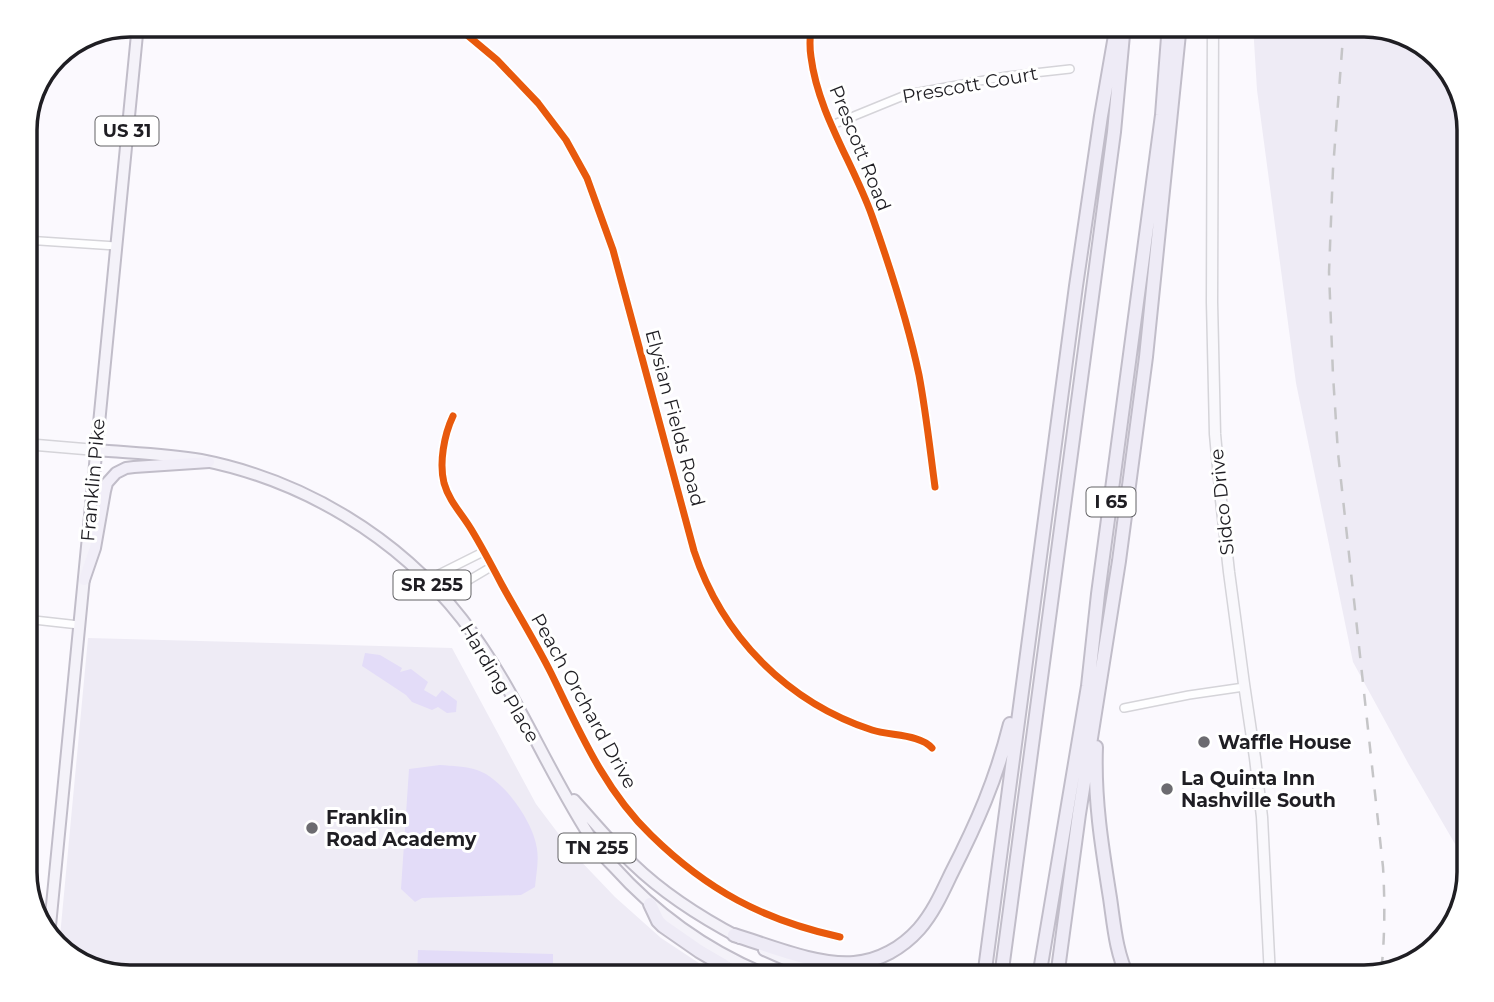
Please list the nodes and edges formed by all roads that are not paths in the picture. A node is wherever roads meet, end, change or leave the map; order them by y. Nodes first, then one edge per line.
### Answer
1 (137, 37) edge
2 (470, 37) edge
3 (810, 37) edge
4 (1114, 37) edge
5 (1123, 37) edge
6 (1168, 37) edge
7 (1179, 37) edge
8 (1213, 37) edge
9 (1070, 69) dead end
10 (832, 125) junction
11 (37, 241) edge
12 (116, 246) junction
13 (453, 416) dead end
14 (37, 445) edge
15 (96, 450) junction
16 (209, 462) junction
17 (935, 487) dead end
18 (483, 552) junction
19 (491, 567) junction
20 (84, 580) junction
21 (426, 580) junction
22 (442, 596) junction
23 (37, 620) edge
24 (79, 625) junction
25 (1026, 667) junction
26 (1244, 687) junction
27 (1098, 691) junction
28 (1125, 708) dead end
29 (933, 748) dead end
30 (558, 782) junction
31 (650, 904) junction
32 (50, 921) edge
33 (734, 935) junction
34 (840, 937) dead end
35 (722, 965) edge
36 (743, 965) edge
37 (800, 965) edge
38 (986, 965) edge
39 (1003, 965) edge
40 (1041, 965) edge
41 (1059, 965) edge
42 (1122, 965) edge
43 (1269, 965) edge

1 - 12 main road, Franklin Pike / US 31
2 - 29 street, Elysian Fields Road
3 - 10 street, Prescott Road
4 - 25 highway
5 - 39 highway, I 65
6 - 40 highway, I 65
7 - 27 highway
8 - 26 main road, Sidco Drive
9 - 10 street, Prescott Court
10 - 17 street, Prescott Road
11 - 12 street
12 - 15 main road, Franklin Pike / US 31
13 - 18 street, Peach Orchard Drive
14 - 15 main road
15 - 16 main road, Harding Place / SR 255
15 - 20 main road, Franklin Pike / US 31
16 - 20 highway
16 - 21 main road, Harding Place / SR 255
18 - 19 street, Peach Orchard Drive
18 - 21 street
19 - 22 street
19 - 34 street, Peach Orchard Drive
20 - 24 main road, Franklin Pike / US 31
21 - 22 main road, Harding Place / SR 255
22 - 30 main road, Harding Place / SR 255
23 - 24 street
24 - 32 main road, Franklin Pike / US 31
25 - 33 highway
25 - 38 highway
26 - 28 street
26 - 43 main road, Sidco Drive
27 - 41 highway
27 - 42 highway
30 - 31 main road, Harding Place / TN 255
30 - 33 main road, Harding Place / TN 255
31 - 35 highway
31 - 36 main road, Harding Place / TN 255
33 - 37 main road, Harding Place / TN 255

